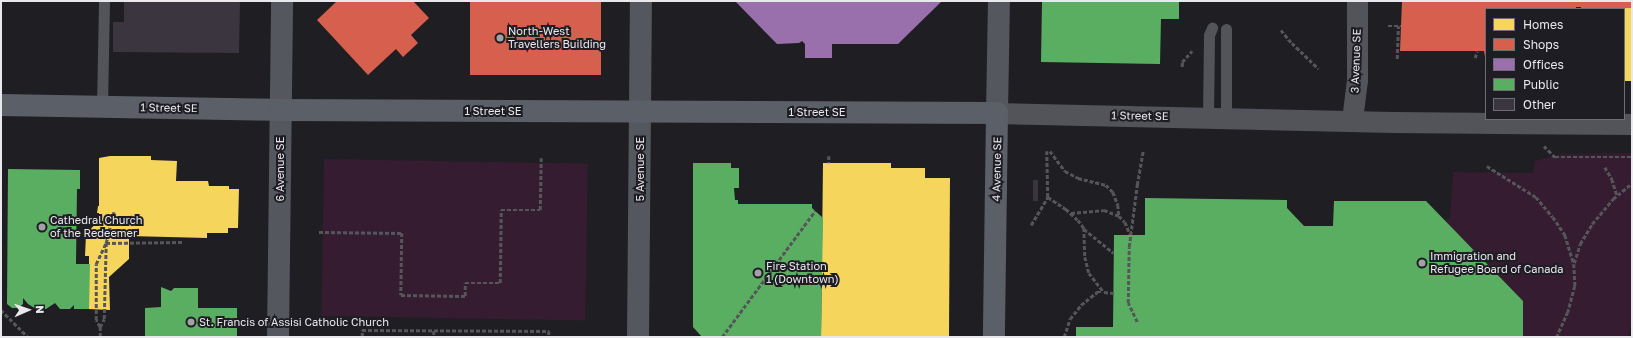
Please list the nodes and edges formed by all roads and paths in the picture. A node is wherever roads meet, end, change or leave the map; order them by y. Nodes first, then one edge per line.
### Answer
1 (104, 1) edge
2 (282, 1) edge
3 (641, 1) edge
4 (999, 1) edge
5 (1357, 1) edge
6 (1388, 26) dead end
7 (1212, 28) dead end
8 (1226, 29) dead end
9 (1281, 30) dead end
10 (1477, 51) dead end
11 (1476, 58) dead end
12 (1398, 59) dead end
13 (1319, 69) dead end
14 (1, 105) edge
15 (102, 107) junction
16 (280, 110) junction
17 (640, 112) junction
18 (997, 113) junction
19 (1217, 118) junction
20 (1352, 120) junction
21 (1602, 122) edge
22 (1527, 123) junction
23 (1632, 124) edge
24 (1144, 151) dead end
25 (829, 156) dead end
26 (541, 158) dead end
27 (1632, 158) edge
28 (829, 163) dead end
29 (1487, 166) dead end
30 (1605, 167) dead end
31 (1632, 183) edge
32 (1617, 196) junction
33 (1048, 197) junction
34 (815, 211) dead end
35 (114, 212) dead end
36 (1071, 213) junction
37 (1119, 216) junction
38 (1031, 225) dead end
39 (1084, 228) junction
40 (319, 232) dead end
41 (1130, 235) junction
42 (183, 242) dead end
43 (106, 243) junction
44 (1114, 253) dead end
45 (1574, 264) junction
46 (1104, 292) junction
47 (1114, 293) dead end
48 (1, 310) edge
49 (1137, 322) dead end
50 (100, 327) junction
51 (434, 331) junction
52 (28, 337) edge
53 (100, 337) edge
54 (278, 337) edge
55 (362, 337) edge
56 (434, 337) edge
57 (549, 337) edge
58 (638, 337) edge
59 (722, 337) edge
60 (994, 337) edge
61 (1064, 337) edge
62 (1556, 337) edge

1 - 15 lane
2 - 16 main road, 6 Avenue SE
3 - 17 main road, 5 Avenue SE
4 - 18 main road, 4 Avenue SE
5 - 20 street, 3 Avenue SE
6 - 12 path
7 - 19 lane
8 - 19 lane
9 - 13 path
10 - 11 path
14 - 15 main road, 1 Street SE
15 - 16 main road, 1 Street SE
16 - 17 main road, 1 Street SE
16 - 54 main road, 6 Avenue SE
17 - 18 main road, 1 Street SE
17 - 58 main road, 5 Avenue SE
18 - 19 street, 1 Street SE
18 - 60 main road, 4 Avenue SE
19 - 20 street, 1 Street SE
20 - 22 street, 1 Street SE
21 - 22 street, 1 Street SE
21 - 23 street, 1 Street SE
22 - 27 path
24 - 41 path
25 - 28 path
26 - 40 path
29 - 45 path
30 - 32 path
31 - 32 path
32 - 45 path
33 - 36 path
33 - 37 path
33 - 38 path
34 - 59 path
35 - 43 path
36 - 37 path
36 - 39 path
37 - 41 path
39 - 44 path
39 - 46 path
41 - 49 path
42 - 43 path
43 - 50 path
43 - 50 path
45 - 62 path
46 - 47 path
46 - 61 path
48 - 52 path
50 - 53 path
51 - 55 path
51 - 56 path
51 - 57 path

